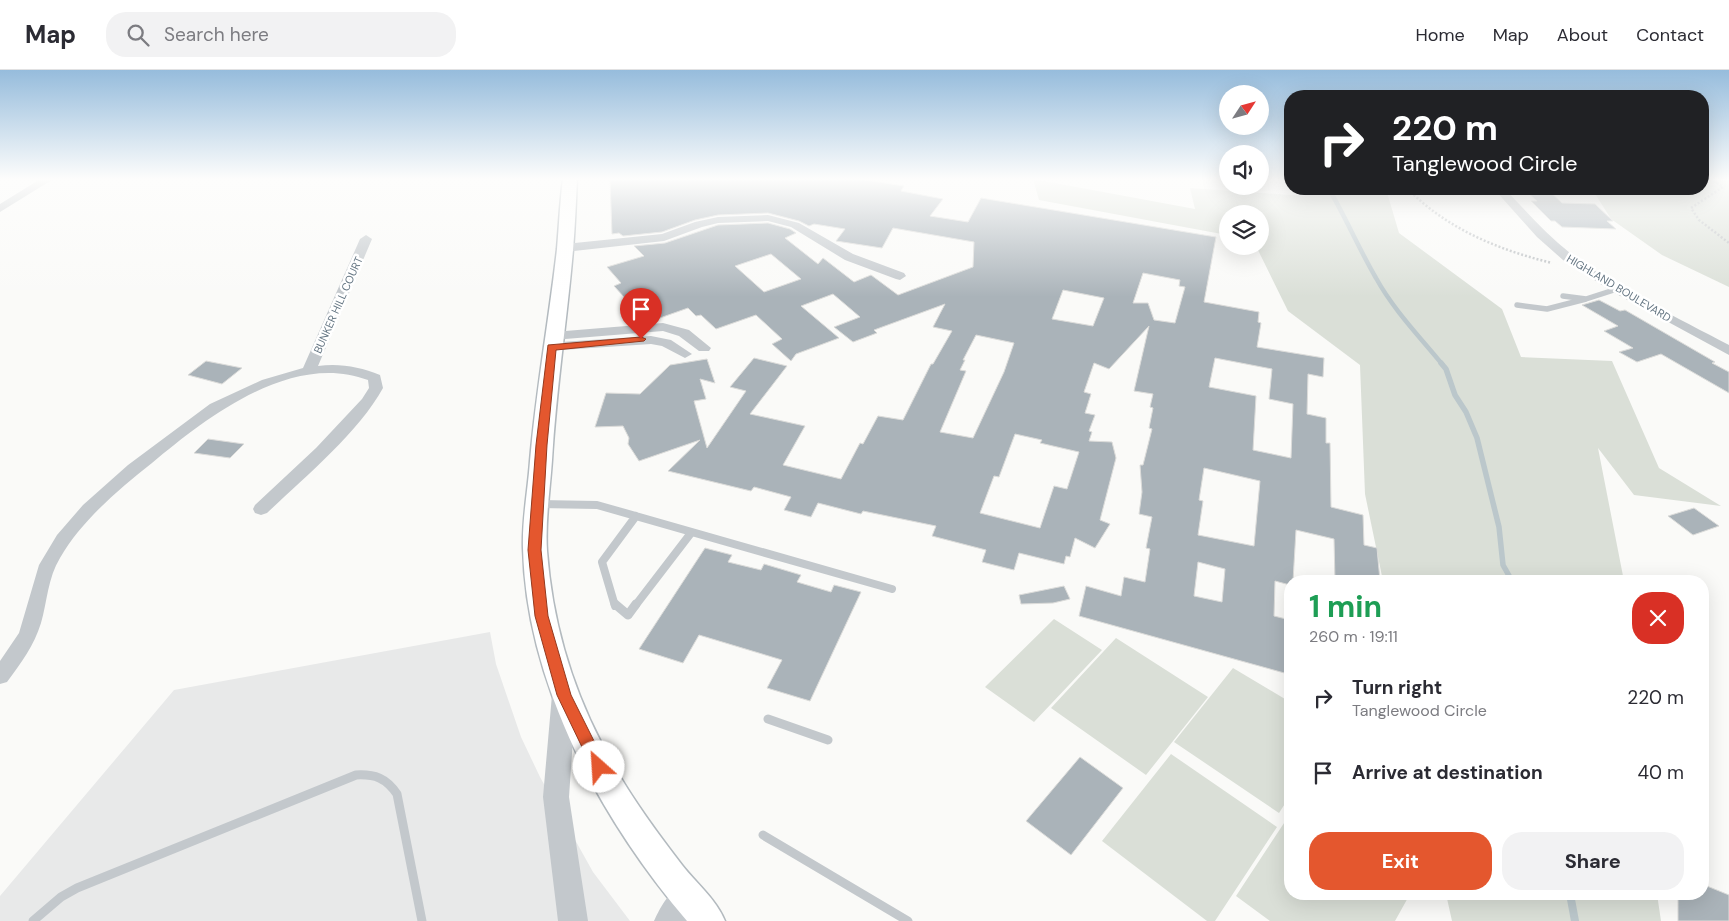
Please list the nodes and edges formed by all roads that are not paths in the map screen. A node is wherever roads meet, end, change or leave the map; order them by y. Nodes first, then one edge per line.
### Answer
1 (567, 218) edge
2 (1525, 218) edge
3 (366, 239) dead end
4 (565, 248) junction
5 (900, 276) dead end
6 (1617, 289) junction
7 (1563, 296) dead end
8 (1586, 299) junction
9 (1516, 305) dead end
10 (552, 342) junction
11 (704, 348) dead end
12 (1729, 351) edge
13 (685, 354) dead end
14 (309, 370) junction
15 (538, 504) junction
16 (261, 509) dead end
17 (636, 516) junction
18 (691, 533) junction
19 (892, 589) dead end
20 (0, 676) edge
21 (564, 695) junction
22 (768, 719) dead end
23 (828, 740) dead end
24 (763, 835) dead end
25 (678, 909) edge
26 (33, 921) edge
27 (422, 921) edge
28 (573, 921) edge
29 (709, 921) edge
30 (908, 921) edge

1 - 4 main road
2 - 6 street, HIGHLAND BOULEVARD
3 - 14 street, BUNKER HILL COURT
4 - 5 street
4 - 10 main road
6 - 8 lane
6 - 12 street, HIGHLAND BOULEVARD
7 - 8 lane
8 - 9 lane
10 - 11 street
10 - 13 street
10 - 15 main road
14 - 16 street
14 - 20 street
15 - 17 lane
15 - 21 main road
17 - 18 lane
17 - 18 lane
18 - 19 lane
21 - 25 main road
21 - 28 street
22 - 23 lane
24 - 30 lane
25 - 29 main road
26 - 27 lane

